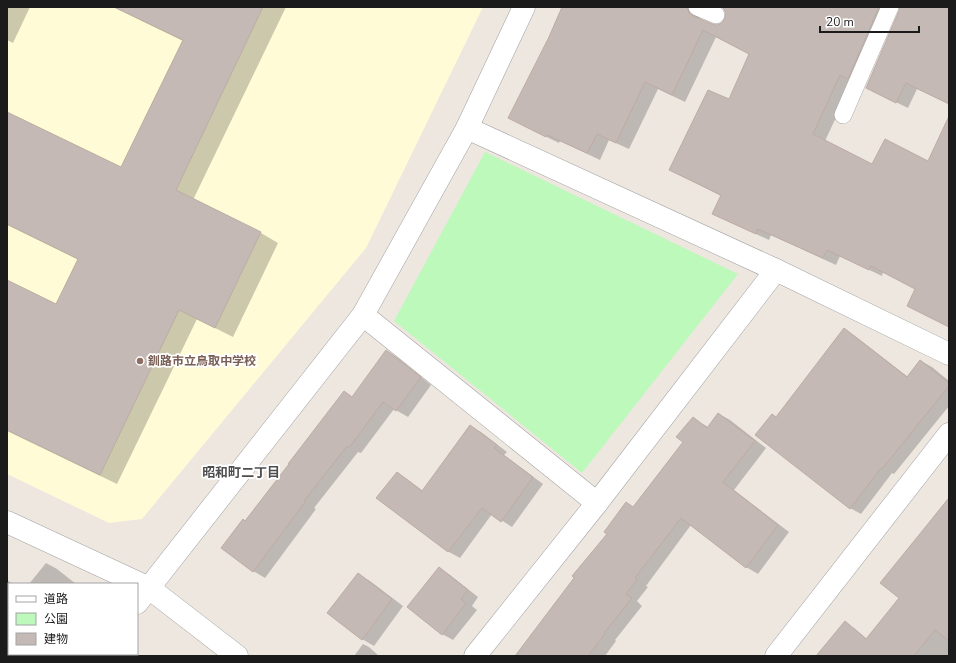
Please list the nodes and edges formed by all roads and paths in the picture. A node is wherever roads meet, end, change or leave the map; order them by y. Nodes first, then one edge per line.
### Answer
1 (524, 7) edge
2 (697, 7) edge
3 (890, 7) edge
4 (716, 16) dead end
5 (843, 115) dead end
6 (467, 128) junction
7 (776, 270) junction
8 (363, 315) junction
9 (949, 354) edge
10 (949, 434) edge
11 (597, 503) junction
12 (7, 522) edge
13 (119, 583) edge
14 (143, 596) edge
15 (237, 656) edge
16 (475, 656) edge
17 (776, 656) edge

1 - 6 street
2 - 4 lane
3 - 5 lane
6 - 7 street
6 - 8 street
7 - 9 street
7 - 11 street
8 - 11 street
8 - 14 street
10 - 17 street
11 - 16 street
12 - 13 street
14 - 15 street

